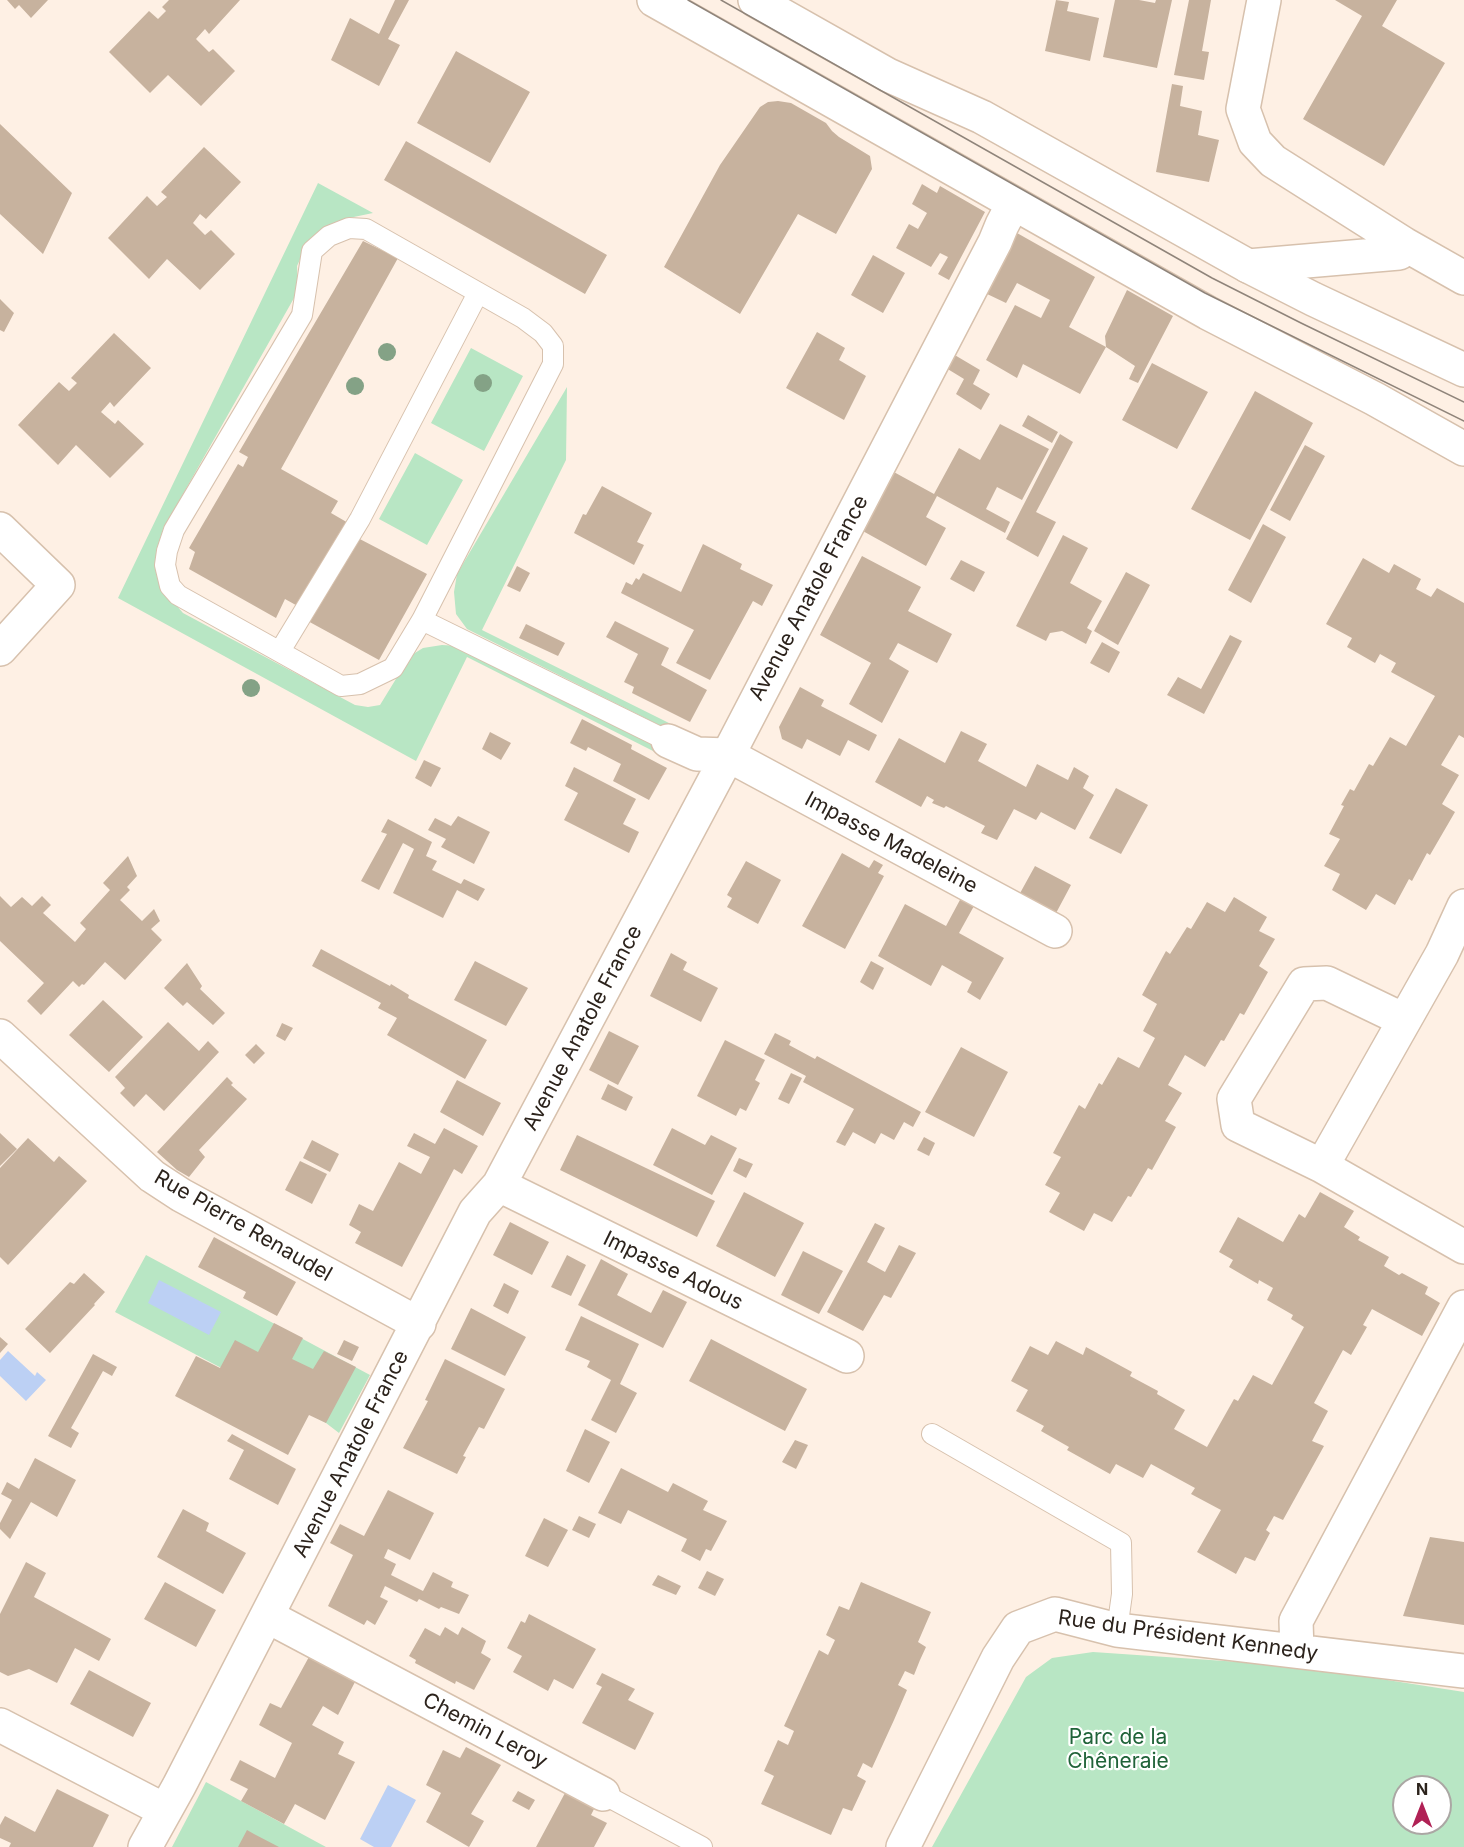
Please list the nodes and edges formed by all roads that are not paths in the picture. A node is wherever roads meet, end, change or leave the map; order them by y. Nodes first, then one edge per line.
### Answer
1 (654, 0) edge
2 (755, 0) edge
3 (1264, 0) edge
4 (1012, 204) junction
5 (1404, 243) junction
6 (1248, 266) junction
7 (1464, 278) edge
8 (477, 293) junction
9 (1464, 370) edge
10 (1464, 449) edge
11 (0, 529) edge
12 (422, 620) junction
13 (0, 649) edge
14 (280, 651) junction
15 (668, 741) joint
16 (728, 755) junction
17 (1464, 906) edge
18 (1055, 931) dead end
19 (1404, 1020) junction
20 (0, 1035) edge
21 (1322, 1166) junction
22 (499, 1185) junction
23 (1464, 1247) edge
24 (1464, 1307) edge
25 (419, 1324) junction
26 (847, 1356) dead end
27 (932, 1434) dead end
28 (267, 1616) junction
29 (1117, 1630) junction
30 (1297, 1651) junction
31 (1464, 1671) edge
32 (0, 1725) edge
33 (603, 1794) joint
34 (164, 1810) junction
35 (145, 1847) edge
36 (702, 1847) edge
37 (903, 1847) edge

1 - 4 street
2 - 6 street
3 - 5 street
4 - 10 street
4 - 16 street, Avenue Anatole France
5 - 6 street
5 - 7 street
6 - 9 street
8 - 12 lane
8 - 14 lane
8 - 14 lane
11 - 13 street
12 - 14 lane
12 - 15 lane
15 - 16 street
16 - 18 street, Impasse Madeleine
16 - 22 street, Avenue Anatole France
17 - 19 street
19 - 21 street
19 - 21 street
20 - 25 street, Rue Pierre Renaudel
21 - 23 street
22 - 25 street, Avenue Anatole France
22 - 26 street, Impasse Adous
24 - 30 street
25 - 28 street, Avenue Anatole France
27 - 29 lane
28 - 33 street, Chemin Leroy
28 - 34 street, Avenue Anatole France
29 - 30 street, Rue du Président Kennedy
29 - 37 street, Rue du Président Kennedy
30 - 31 street, Rue du Président Kennedy
32 - 34 street
33 - 36 lane, Chemin Leroy
34 - 35 street, Avenue Anatole France

